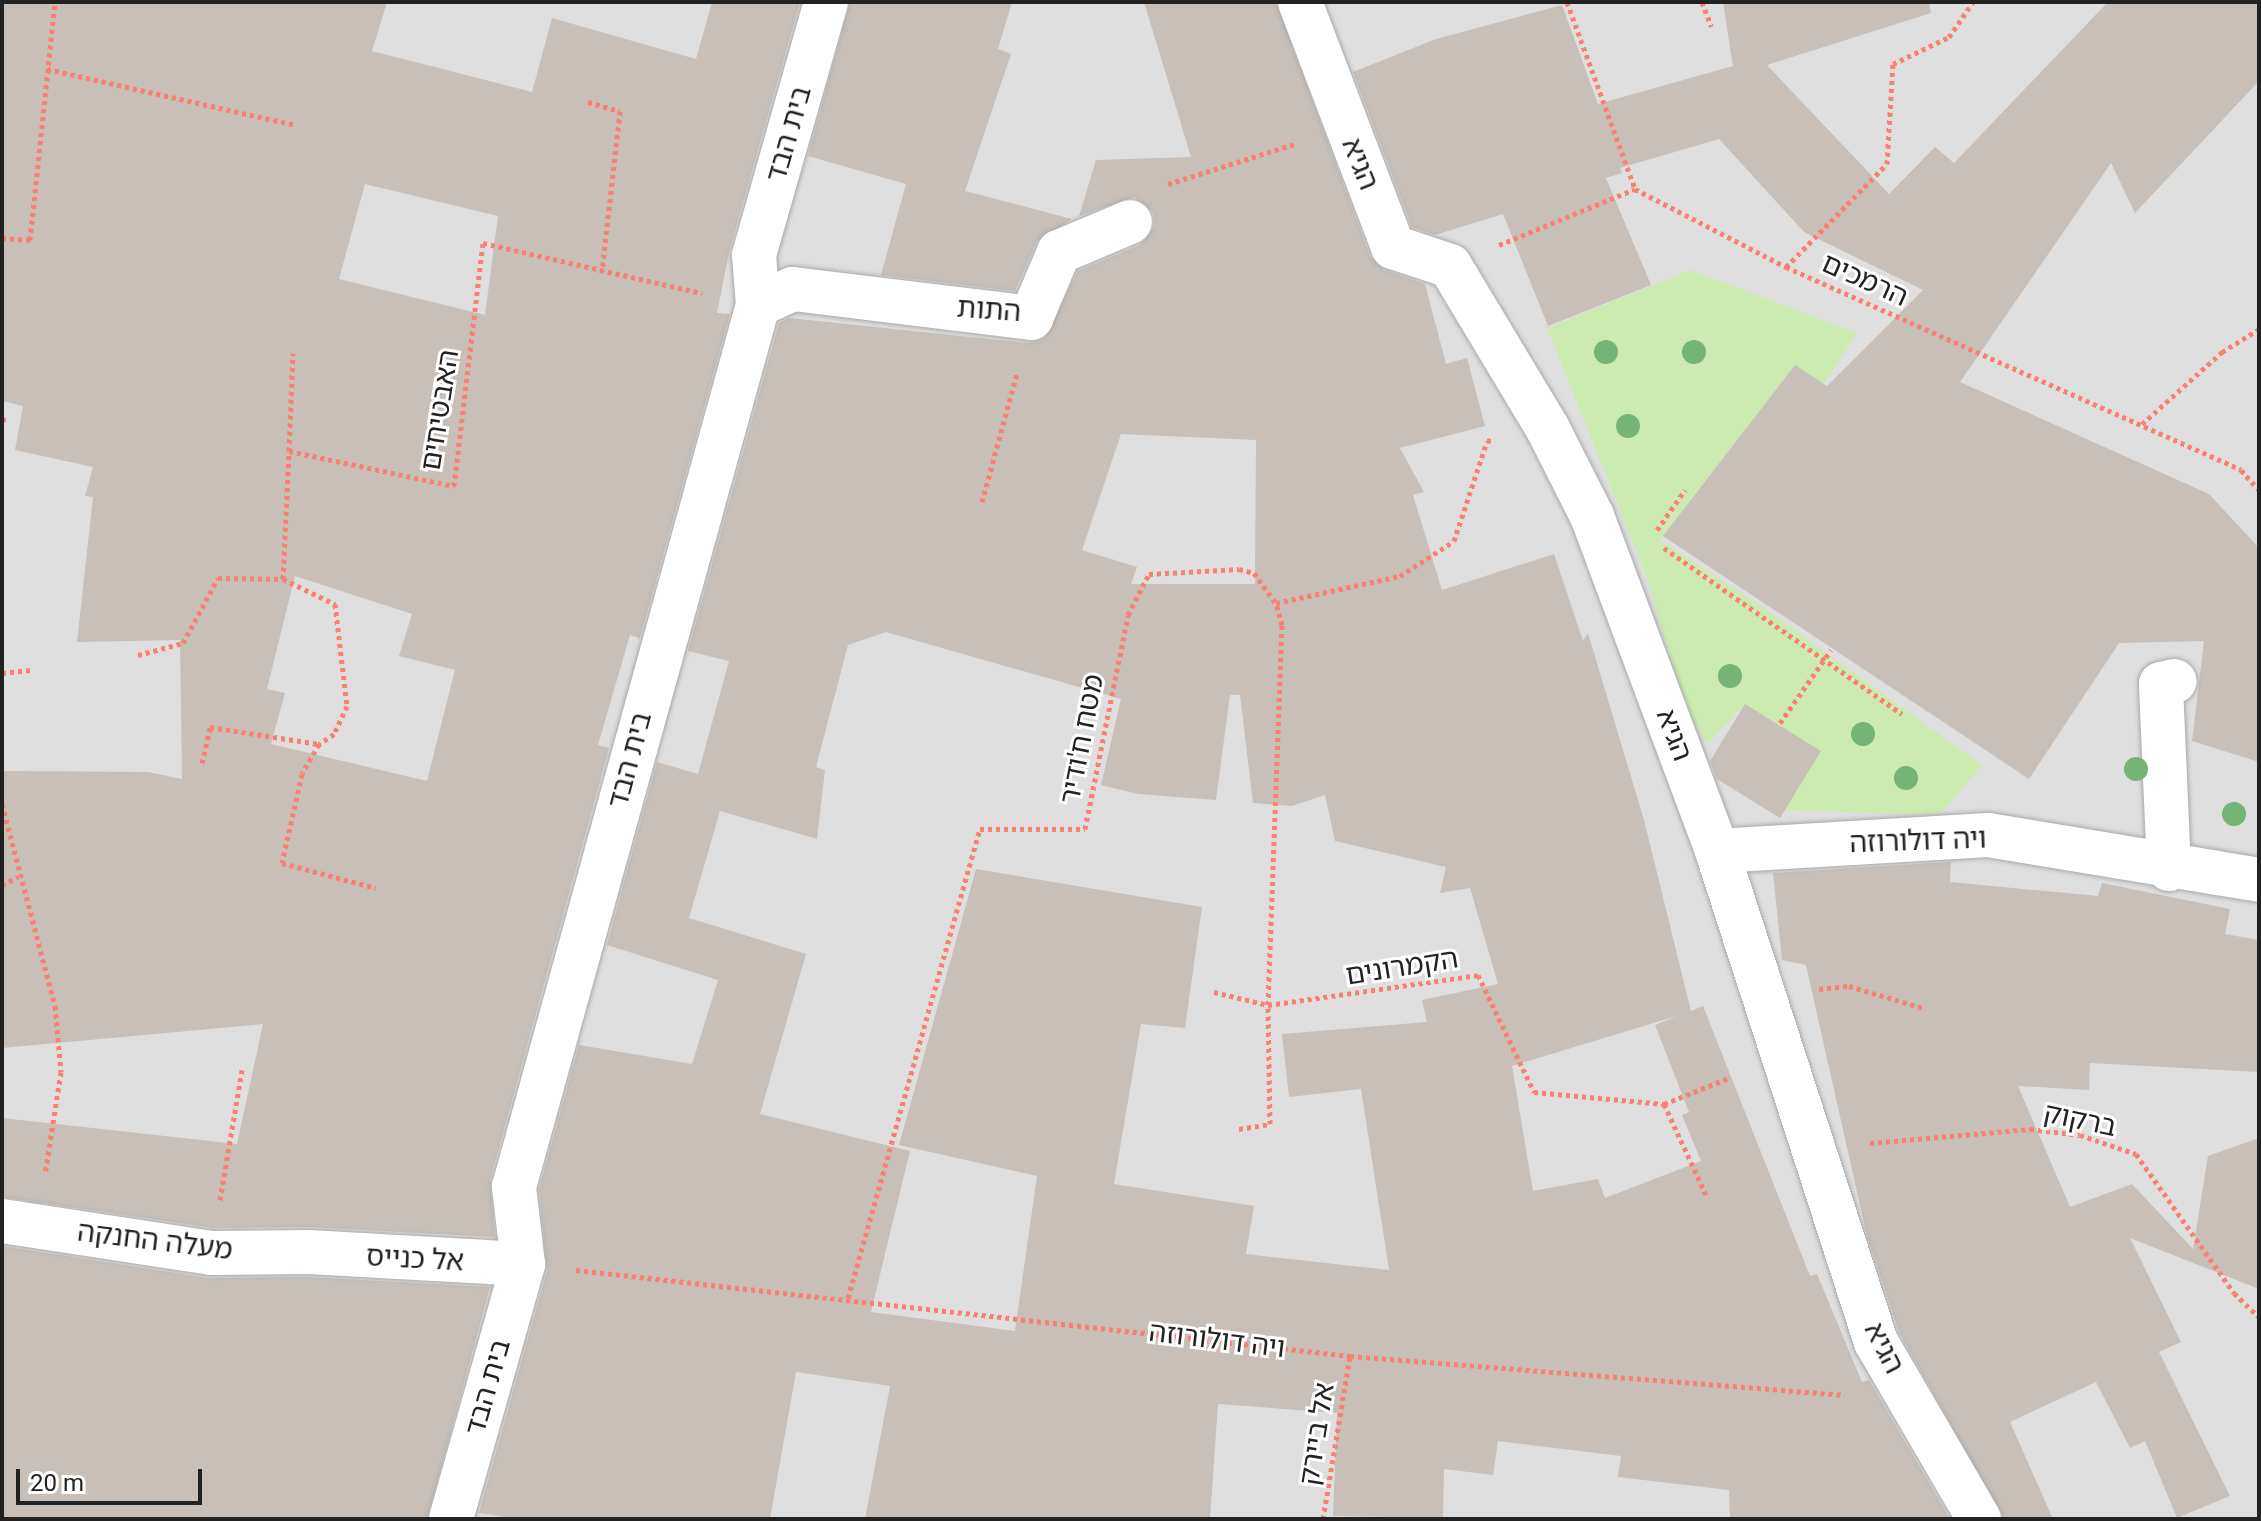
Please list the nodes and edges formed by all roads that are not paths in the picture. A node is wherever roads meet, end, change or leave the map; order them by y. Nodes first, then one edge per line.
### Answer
1 (826, 2) edge
2 (1300, 2) edge
3 (1130, 222) road end
4 (758, 305) junction
5 (2175, 681) dead end
6 (1717, 851) junction
7 (2169, 869) junction
8 (2259, 880) edge
9 (20, 1224) edge
10 (308, 1252) joint
11 (523, 1264) junction
12 (451, 1519) edge
13 (1979, 1519) edge

1 - 4 street, בית הבד
2 - 6 street, הגיא
3 - 4 street, התות
4 - 11 street, בית הבד
5 - 7 street
6 - 7 street, ויה דולורוזה
6 - 13 street, הגיא
7 - 8 street, ויה דולורוזה
9 - 10 street, מעלה החנקה
10 - 11 street, אל כנייס
11 - 12 street, בית הבד

